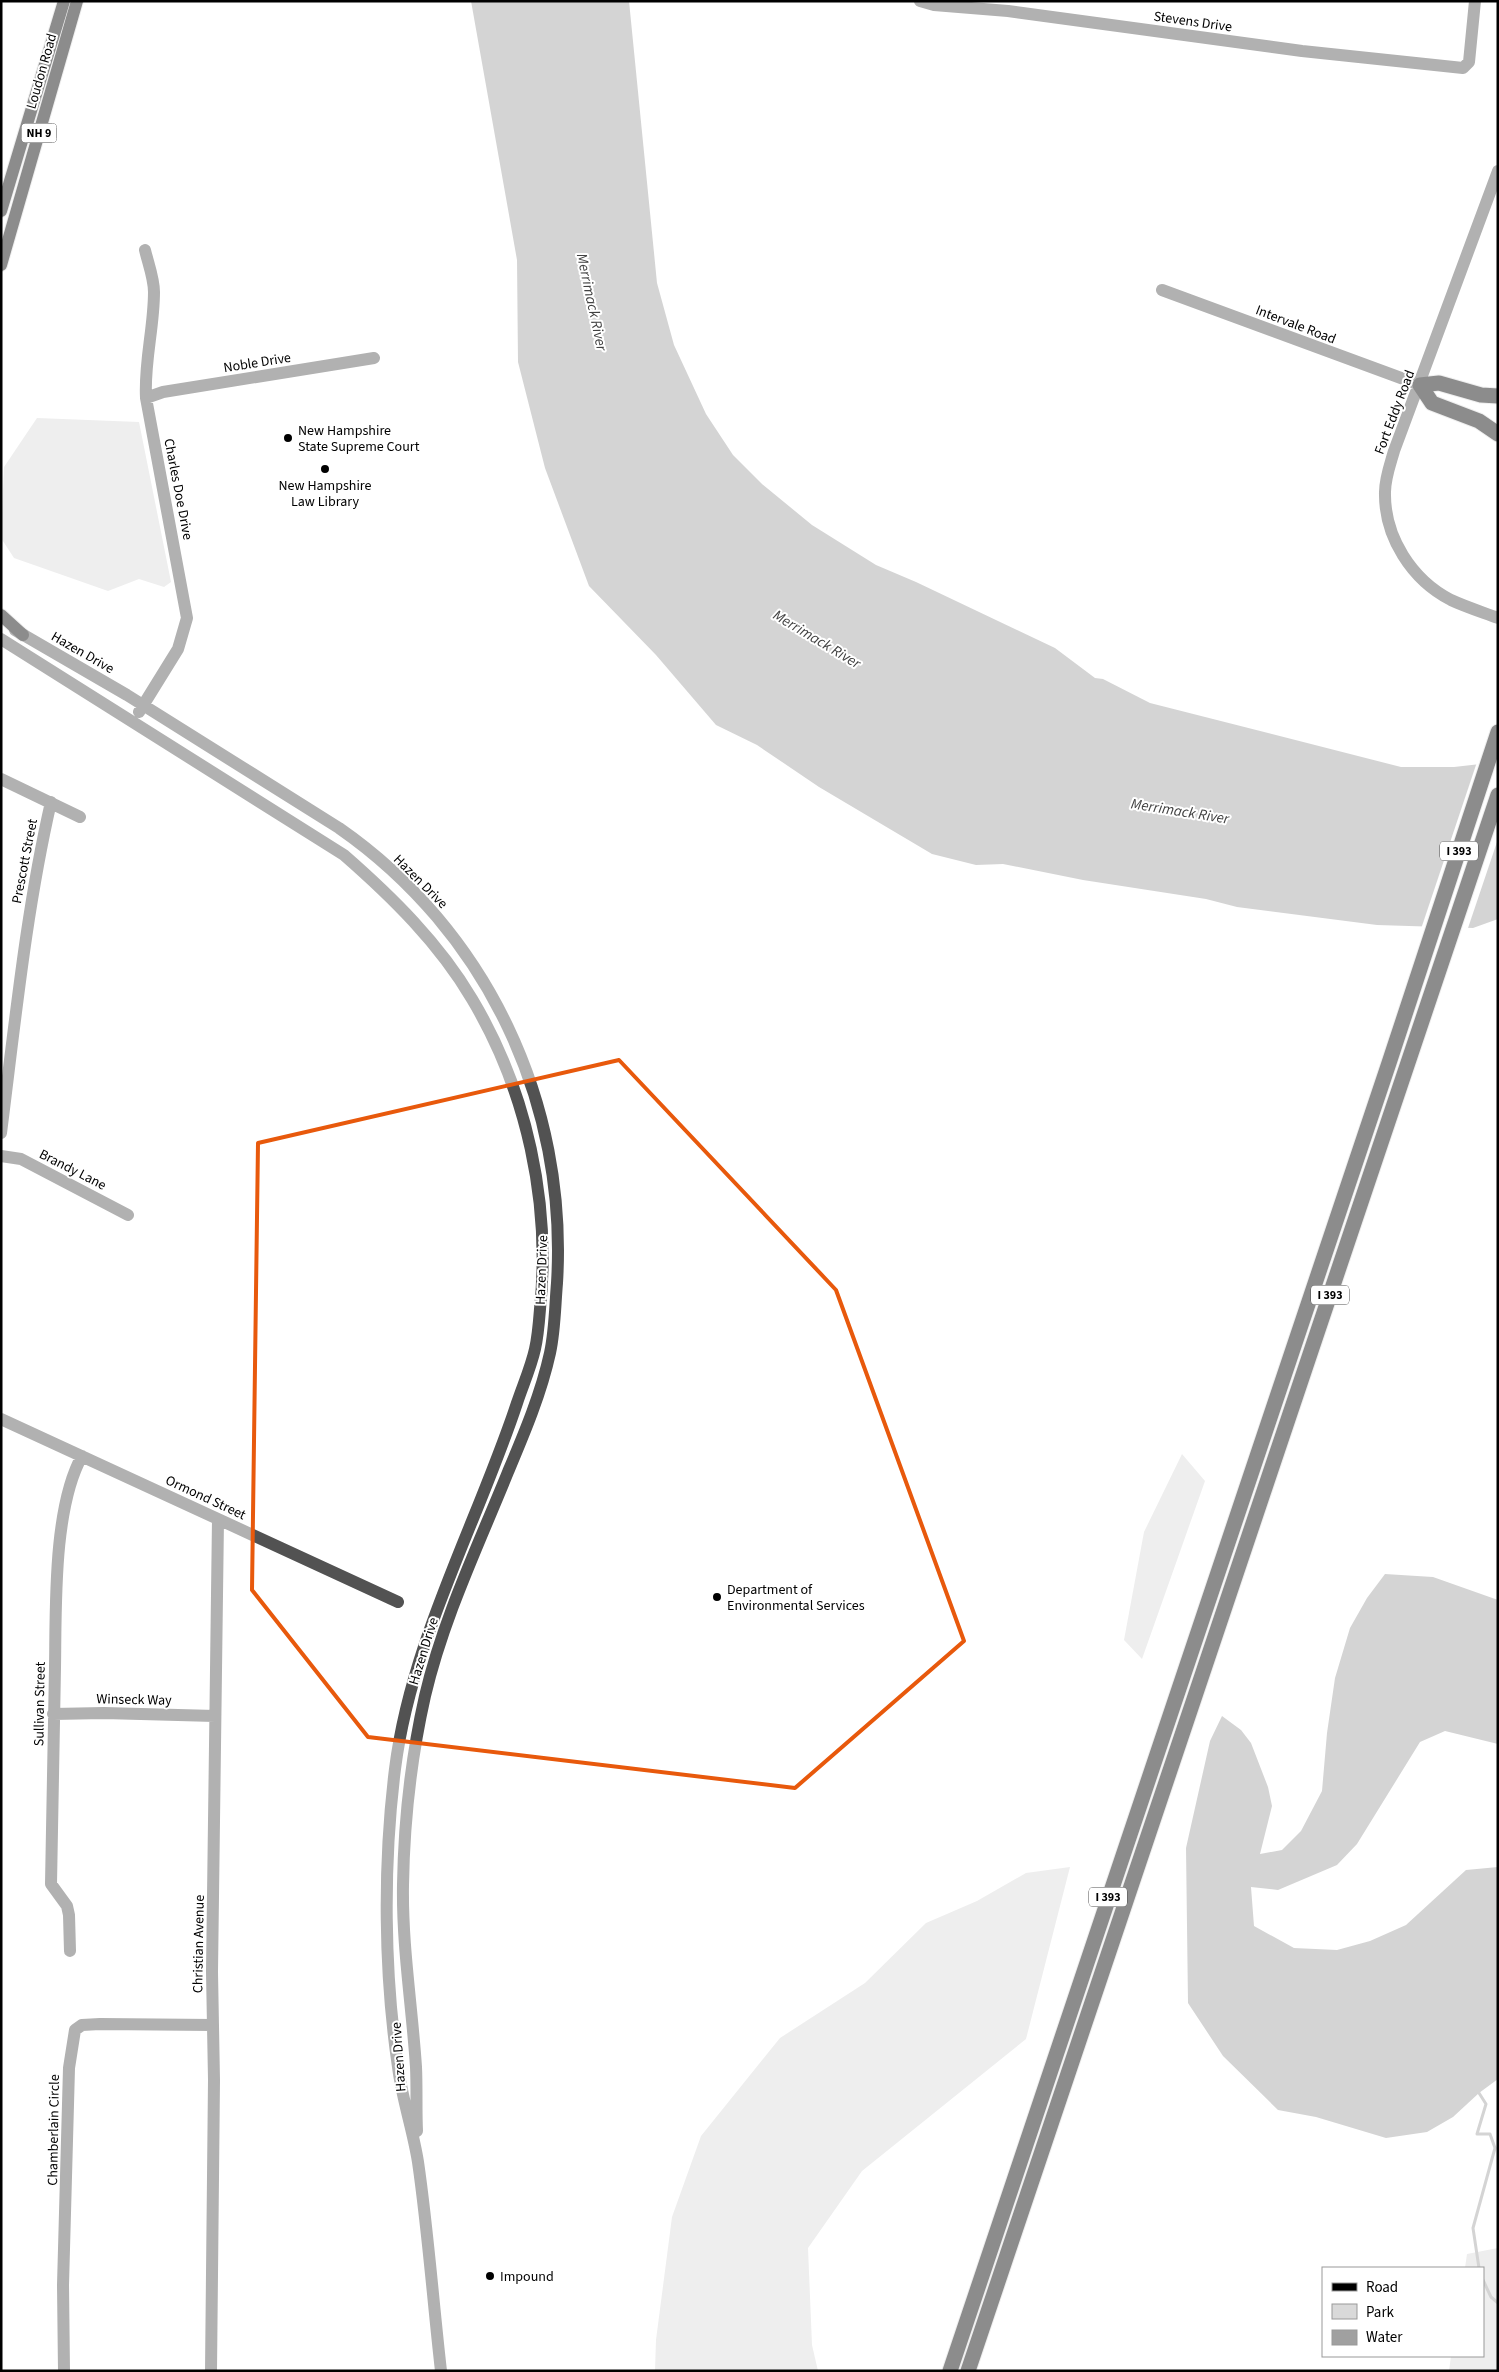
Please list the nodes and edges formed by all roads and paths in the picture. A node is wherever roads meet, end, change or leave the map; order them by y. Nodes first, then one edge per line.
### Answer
1 (64, 1) edge
2 (77, 1) edge
3 (920, 1) edge
4 (1475, 1) edge
5 (1498, 171) edge
6 (1, 211) edge
7 (145, 250) dead end
8 (1, 265) edge
9 (1162, 290) dead end
10 (374, 358) dead end
11 (1420, 385) junction
12 (1498, 396) edge
13 (146, 398) junction
14 (1498, 434) edge
15 (1, 615) edge
16 (1498, 618) edge
17 (1, 620) edge
18 (23, 635) junction
19 (1, 639) edge
20 (143, 706) junction
21 (134, 721) junction
22 (1498, 732) edge
23 (1, 779) edge
24 (1498, 795) edge
25 (51, 802) junction
26 (80, 817) dead end
27 (1, 1133) edge
28 (1, 1156) edge
29 (128, 1215) dead end
30 (1, 1418) edge
31 (82, 1456) junction
32 (218, 1518) junction
33 (398, 1602) dead end
34 (53, 1714) junction
35 (215, 1716) junction
36 (70, 1951) dead end
37 (213, 2025) junction
38 (417, 2158) junction
39 (64, 2371) edge
40 (211, 2371) edge
41 (441, 2371) edge
42 (950, 2371) edge
43 (968, 2371) edge

1 - 6 main road, Loudon Road / NH 9
2 - 8 main road, Loudon Road / NH 9
3 - 4 street, Stevens Drive
5 - 11 street, Fort Eddy Road
7 - 13 street, Charles Doe Drive
9 - 11 street, Intervale Road
10 - 13 street, Noble Drive
11 - 12 highway
11 - 14 highway
11 - 16 street, Fort Eddy Road
13 - 20 street, Charles Doe Drive
15 - 18 main road
17 - 18 street, Hazen Drive
18 - 20 street, Hazen Drive
19 - 21 street, Hazen Drive
20 - 21 street, Charles Doe Drive
20 - 38 street, Hazen Drive
21 - 38 street, Hazen Drive
22 - 42 highway, I 393
23 - 25 street
24 - 43 highway, I 393
25 - 26 street
25 - 27 street, Prescott Street
28 - 29 street, Brandy Lane
30 - 31 street, Ormond Street
31 - 32 street, Ormond Street
31 - 34 street, Sullivan Street
32 - 33 street, Ormond Street
32 - 35 street, Christian Avenue
34 - 35 street, Winseck Way
34 - 36 street, Sullivan Street
35 - 37 street, Christian Avenue
37 - 39 street, Chamberlain Circle
37 - 40 street, Christian Avenue
38 - 41 street, Hazen Drive

